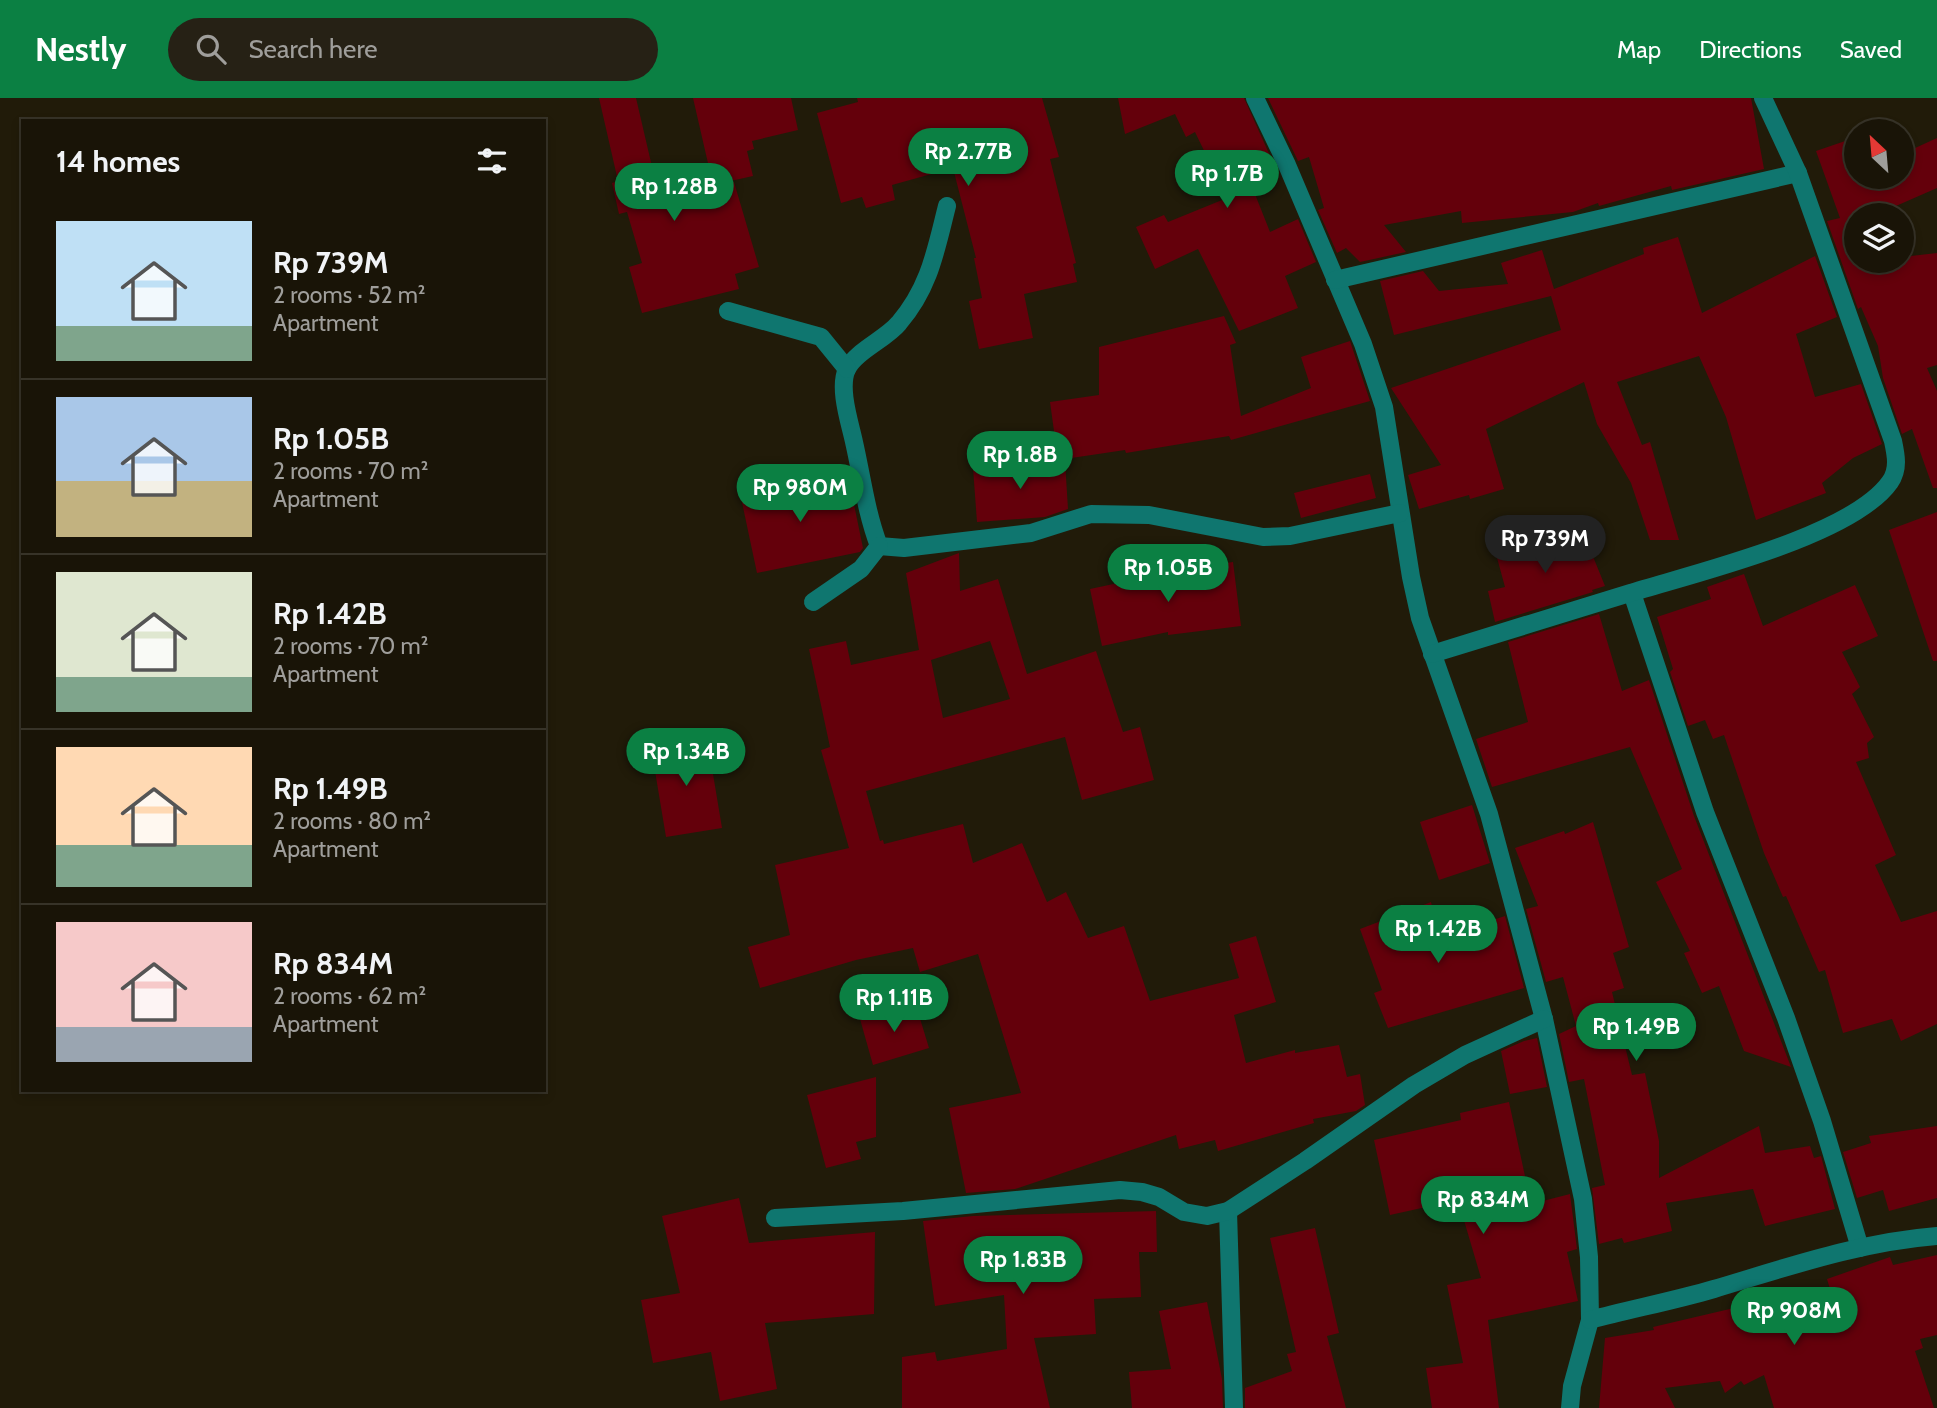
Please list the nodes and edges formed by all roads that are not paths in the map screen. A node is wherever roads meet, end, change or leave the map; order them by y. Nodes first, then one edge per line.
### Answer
1 (1255, 98) edge
2 (1763, 98) edge
3 (1798, 173) junction
4 (947, 206) dead end
5 (1335, 280) junction
6 (728, 311) dead end
7 (848, 369) junction
8 (1400, 513) junction
9 (879, 546) junction
10 (1632, 593) junction
11 (813, 602) dead end
12 (1432, 654) junction
13 (1544, 1019) junction
14 (1228, 1211) junction
15 (775, 1218) dead end
16 (1937, 1236) edge
17 (1860, 1248) junction
18 (1590, 1320) junction
19 (1234, 1408) edge
20 (1570, 1408) edge

1 - 5 street
2 - 3 street
3 - 5 street
3 - 10 street
4 - 7 street
5 - 8 street
6 - 7 street
7 - 9 street
8 - 9 street
8 - 12 street
9 - 11 street
10 - 12 street
10 - 17 street
12 - 13 street
13 - 14 street
13 - 18 street
14 - 15 street
14 - 19 street
16 - 17 street
17 - 18 street
18 - 20 street

